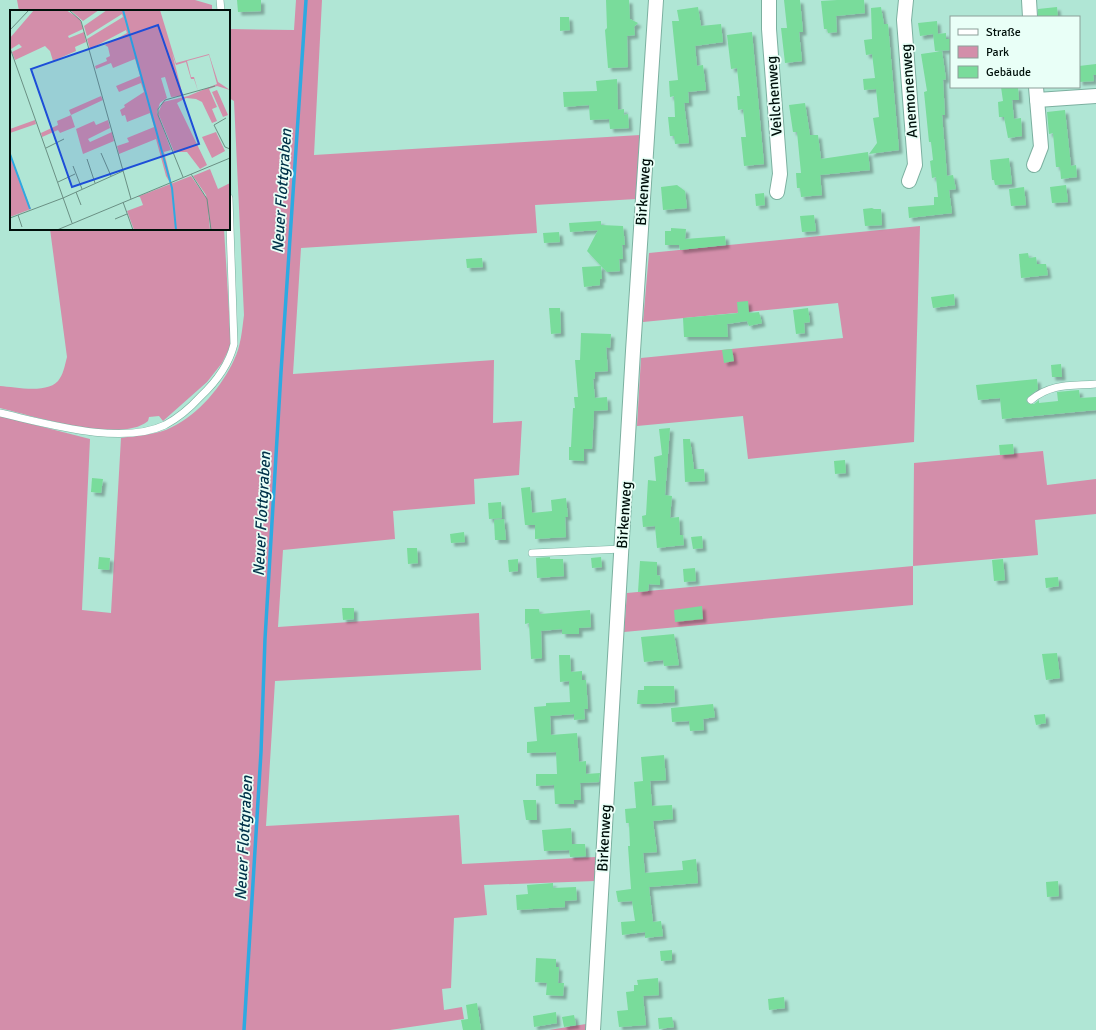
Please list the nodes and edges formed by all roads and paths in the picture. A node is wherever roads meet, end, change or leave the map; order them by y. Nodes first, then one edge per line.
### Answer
1 (220, 0) edge
2 (656, 0) edge
3 (769, 0) edge
4 (906, 0) edge
5 (1029, 0) edge
6 (221, 10) edge
7 (1030, 16) edge
8 (1036, 94) edge
9 (1096, 96) edge
10 (1034, 165) dead end
11 (909, 181) dead end
12 (777, 192) dead end
13 (230, 227) edge
14 (1096, 384) edge
15 (1031, 400) dead end
16 (0, 413) edge
17 (622, 549) junction
18 (532, 553) dead end
19 (593, 1030) edge

1 - 6 lane
2 - 17 street, Birkenweg
3 - 12 street, Veilchenweg
4 - 11 street, Anemonenweg
5 - 7 street
8 - 9 street
8 - 10 street
13 - 16 lane
14 - 15 lane
17 - 18 lane
17 - 19 street, Birkenweg

